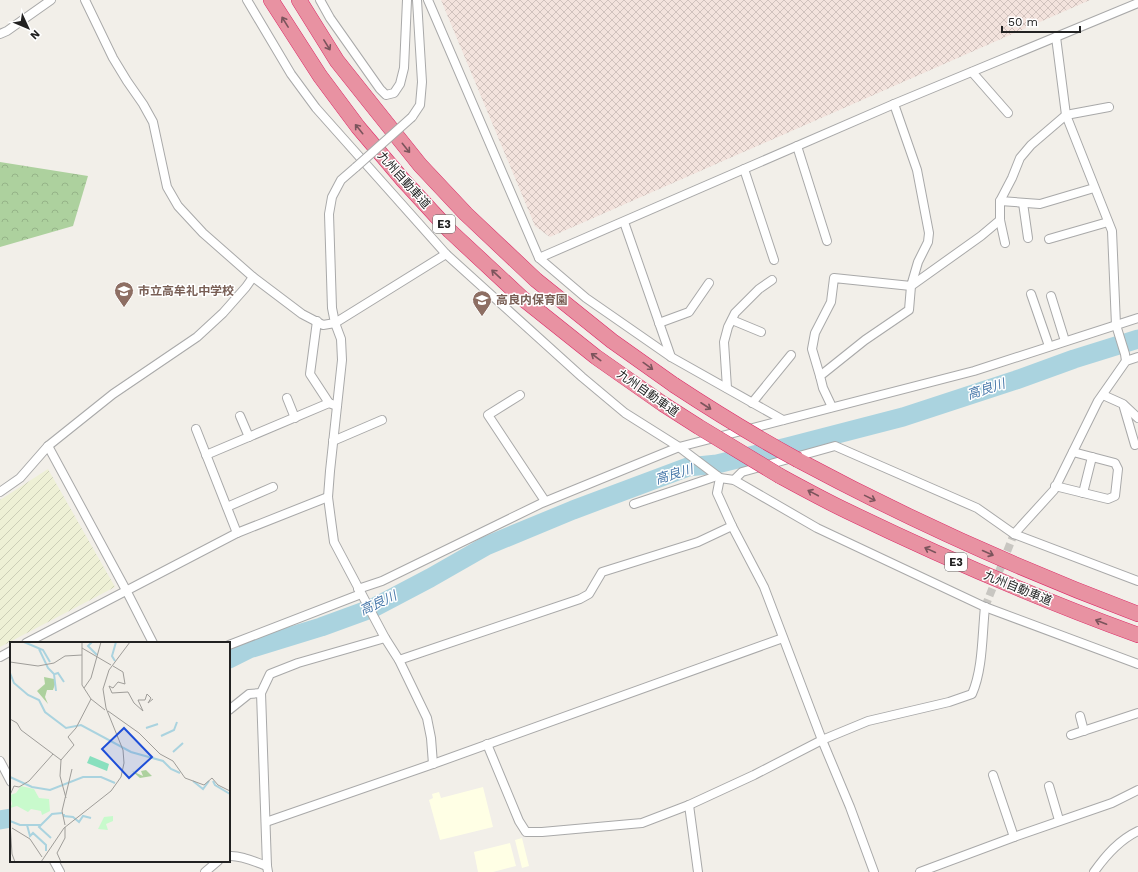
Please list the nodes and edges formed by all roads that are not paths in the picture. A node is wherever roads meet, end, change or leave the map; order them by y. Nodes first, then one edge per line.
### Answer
1 (51, 0) edge
2 (85, 0) edge
3 (247, 0) edge
4 (271, 0) edge
5 (299, 0) edge
6 (320, 0) edge
7 (407, 0) edge
8 (417, 0) edge
9 (428, 0) edge
10 (1138, 3) edge
11 (0, 34) edge
12 (1056, 37) junction
13 (972, 72) junction
14 (894, 104) junction
15 (1109, 106) dead end
16 (1008, 113) dead end
17 (1066, 115) junction
18 (797, 146) junction
19 (744, 169) junction
20 (1094, 188) junction
21 (1000, 202) junction
22 (1023, 203) junction
23 (1000, 220) junction
24 (624, 222) junction
25 (1108, 222) junction
26 (1028, 238) dead end
27 (1049, 239) dead end
28 (827, 241) dead end
29 (1005, 243) dead end
30 (446, 254) junction
31 (538, 258) junction
32 (774, 260) dead end
33 (253, 277) junction
34 (772, 280) dead end
35 (709, 283) dead end
36 (910, 286) junction
37 (1031, 294) dead end
38 (1051, 296) dead end
39 (1138, 318) edge
40 (732, 320) junction
41 (316, 321) junction
42 (335, 323) junction
43 (659, 323) junction
44 (1117, 328) junction
45 (761, 332) dead end
46 (1065, 341) junction
47 (1049, 346) junction
48 (790, 355) dead end
49 (671, 357) junction
50 (1138, 357) edge
51 (1126, 358) junction
52 (820, 376) junction
53 (727, 388) junction
54 (520, 394) dead end
55 (1103, 395) junction
56 (287, 398) dead end
57 (752, 403) junction
58 (333, 404) junction
59 (1123, 404) junction
60 (832, 408) junction
61 (240, 416) dead end
62 (295, 418) junction
63 (1138, 418) edge
64 (382, 420) dead end
65 (783, 420) junction
66 (196, 429) dead end
67 (249, 437) junction
68 (333, 441) junction
69 (1135, 445) dead end
70 (48, 446) junction
71 (679, 447) junction
72 (1073, 452) junction
73 (206, 455) junction
74 (1092, 457) junction
75 (717, 476) junction
76 (734, 480) junction
77 (1055, 486) junction
78 (273, 487) dead end
79 (0, 492) edge
80 (1083, 493) junction
81 (328, 497) junction
82 (544, 501) junction
83 (634, 504) dead end
84 (227, 507) junction
85 (732, 526) junction
86 (237, 533) junction
87 (1014, 534) junction
88 (1138, 581) edge
89 (126, 590) junction
90 (361, 594) junction
91 (985, 607) junction
92 (1138, 614) edge
93 (1138, 635) edge
94 (385, 638) junction
95 (783, 638) junction
96 (28, 642) edge
97 (152, 642) edge
98 (230, 645) edge
99 (10, 652) edge
100 (0, 657) edge
101 (399, 660) junction
102 (1138, 664) edge
103 (261, 693) junction
104 (230, 709) edge
105 (1138, 713) edge
106 (1080, 716) dead end
107 (1084, 731) junction
108 (1071, 735) dead end
109 (822, 740) junction
110 (487, 744) junction
111 (0, 761) edge
112 (433, 764) junction
113 (993, 775) dead end
114 (10, 780) edge
115 (1049, 786) dead end
116 (1138, 790) edge
117 (689, 806) junction
118 (1059, 820) junction
119 (266, 822) junction
120 (1138, 831) edge
121 (1014, 837) junction
122 (230, 856) edge
123 (55, 862) edge
124 (217, 862) edge
125 (267, 869) edge
126 (60, 872) edge
127 (205, 872) edge
128 (698, 872) edge
129 (874, 872) edge
130 (920, 872) edge
131 (1094, 872) edge

1 - 11 street
2 - 33 street
3 - 30 street
93 -> 4 highway, 九州自動車道 / E3, bridge
5 -> 92 highway, 九州自動車道 / E3, bridge
6 - 7 street
8 - 42 street, bridge
9 - 31 street
10 - 12 street
12 - 13 street
12 - 17 street
13 - 14 street
13 - 16 street
14 - 18 street
14 - 36 street
15 - 17 street
17 - 20 street
17 - 21 street
18 - 19 street
18 - 28 street
19 - 24 street
19 - 32 street
20 - 22 street
20 - 25 street
21 - 22 street
21 - 23 street
22 - 26 street
23 - 29 street
23 - 36 street
24 - 31 street
24 - 43 street
25 - 27 street
25 - 44 street
30 - 42 street
30 - 71 street
31 - 49 street
33 - 41 street
33 - 70 street
34 - 40 street
35 - 43 street
36 - 52 street
36 - 52 street
37 - 47 street
38 - 46 street
39 - 44 street
40 - 45 street
40 - 53 street
41 - 42 street
41 - 58 street
42 - 58 street
43 - 49 street
44 - 46 street
44 - 51 street
46 - 47 street
47 - 60 street
48 - 57 street
49 - 53 street
50 - 51 street
51 - 55 street
52 - 60 street
53 - 57 street
54 - 82 street
55 - 59 street
55 - 72 street
56 - 62 street
57 - 65 street
58 - 62 street
58 - 68 street
59 - 63 street
59 - 69 street
60 - 65 street
61 - 67 street
62 - 67 street
64 - 68 street
65 - 71 street
66 - 73 street
67 - 73 street
68 - 81 street
70 - 79 street
70 - 89 street
71 - 75 street
71 - 82 street
72 - 74 street
72 - 77 street
73 - 84 street
74 - 80 street
74 - 80 street
75 - 76 street
75 - 83 street
75 - 85 street
76 - 87 street
76 - 91 street
77 - 80 street
77 - 87 street
78 - 84 street
81 - 86 street
81 - 90 street
82 - 90 street
84 - 86 street
85 - 95 street
85 - 101 street
86 - 89 street
87 - 88 street
89 - 96 street
89 - 97 street
90 - 94 street
90 - 98 street
91 - 102 street
91 - 109 street
94 - 101 street
94 - 103 street
95 - 109 street
95 - 110 street
99 - 100 street
101 - 112 street
103 - 104 street
103 - 119 street
105 - 107 street
106 - 107 street
107 - 108 street
109 - 117 street
109 - 129 street
110 - 112 street
110 - 117 street
111 - 114 street
112 - 119 street
113 - 121 street
115 - 118 street
116 - 118 street
117 - 128 street
118 - 121 street
119 - 125 street
120 - 131 street
121 - 130 street
122 - 125 street
123 - 126 street
124 - 127 street

